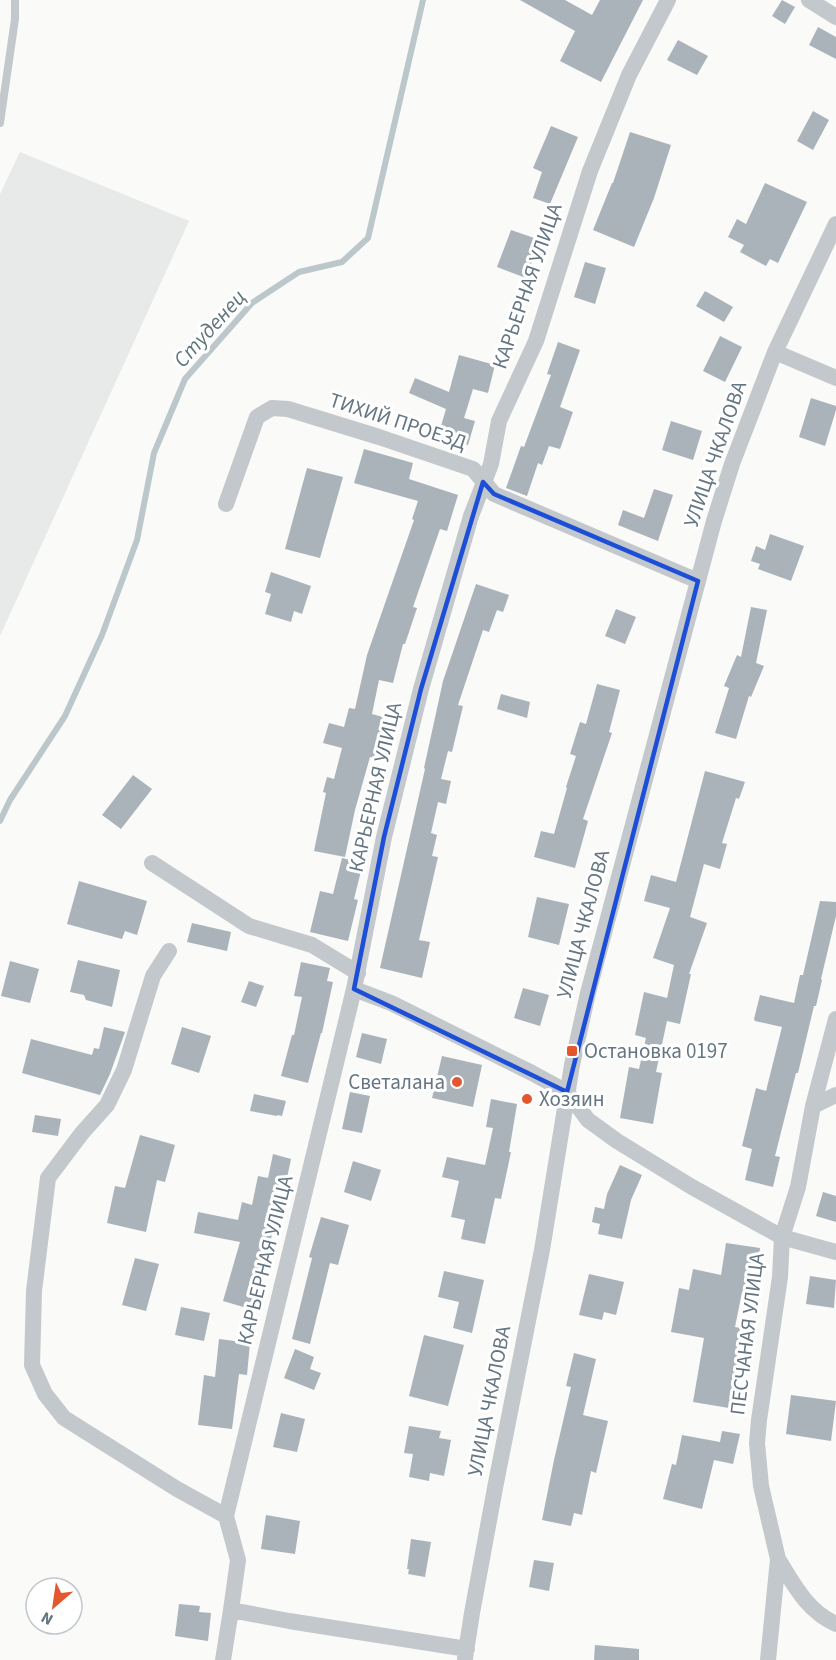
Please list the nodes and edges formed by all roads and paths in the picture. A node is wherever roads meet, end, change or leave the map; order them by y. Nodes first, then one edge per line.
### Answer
1 (15, 0) edge
2 (668, 0) edge
3 (809, 0) edge
4 (836, 17) edge
5 (0, 123) edge
6 (836, 224) edge
7 (775, 352) junction
8 (836, 378) edge
9 (483, 482) junction
10 (226, 504) dead end
11 (698, 580) junction
12 (152, 863) dead end
13 (169, 951) dead end
14 (356, 981) junction
15 (836, 1018) edge
16 (567, 1092) junction
17 (836, 1095) edge
18 (813, 1107) junction
19 (782, 1237) junction
20 (836, 1252) edge
21 (226, 1516) junction
22 (778, 1559) junction
23 (231, 1610) junction
24 (836, 1624) edge
25 (466, 1654) edge
26 (223, 1660) edge
27 (768, 1660) edge

1 - 5 lane
2 - 9 street, КАРЬЕРНАЯ УЛИЦА
3 - 4 street
6 - 7 street, УЛИЦА ЧКАЛОВА
7 - 8 street
7 - 11 street, УЛИЦА ЧКАЛОВА
9 - 10 street, ТИХИЙ ПРОЕЗД
9 - 11 street, ТИХИЙ ПРОЕЗД
9 - 14 street, КАРЬЕРНАЯ УЛИЦА
11 - 16 street, УЛИЦА ЧКАЛОВА
12 - 14 street
13 - 21 street
14 - 16 street
14 - 21 street, КАРЬЕРНАЯ УЛИЦА
15 - 18 street, ПЕСЧАНАЯ УЛИЦА
16 - 19 street
16 - 25 street, УЛИЦА ЧКАЛОВА
17 - 18 street
18 - 19 street, ПЕСЧАНАЯ УЛИЦА
19 - 20 street
19 - 22 street, ПЕСЧАНАЯ УЛИЦА
21 - 23 street, КАРЬЕРНАЯ УЛИЦА
22 - 24 street
22 - 27 street, ПЕСЧАНАЯ УЛИЦА
23 - 25 street
23 - 26 street, КАРЬЕРНАЯ УЛИЦА

